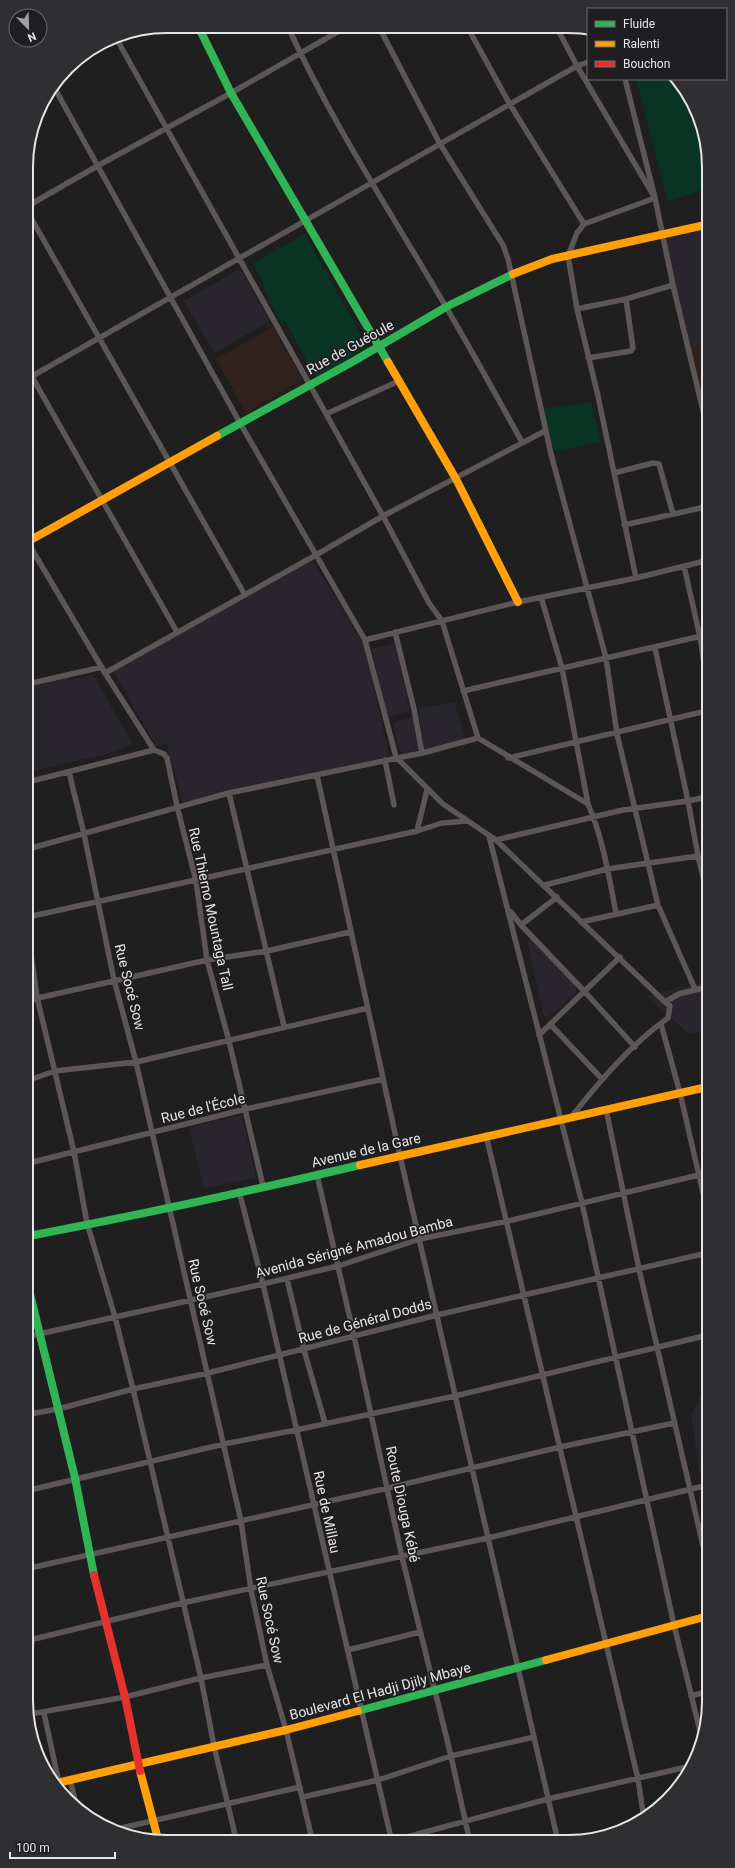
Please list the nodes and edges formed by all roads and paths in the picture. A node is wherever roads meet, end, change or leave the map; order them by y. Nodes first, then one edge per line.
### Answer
1 (201, 33) edge
2 (291, 33) edge
3 (335, 33) edge
4 (382, 33) edge
5 (471, 33) edge
6 (560, 33) edge
7 (118, 42) edge
8 (300, 53) junction
9 (587, 62) edge
10 (577, 66) junction
11 (625, 80) edge
12 (56, 91) edge
13 (231, 93) junction
14 (509, 103) junction
15 (166, 127) junction
16 (440, 144) junction
17 (99, 165) junction
18 (371, 183) junction
19 (655, 198) junction
20 (33, 204) edge
21 (33, 220) edge
22 (304, 220) junction
23 (584, 224) junction
24 (702, 224) edge
25 (662, 234) junction
26 (568, 256) junction
27 (240, 259) junction
28 (512, 275) junction
29 (673, 285) junction
30 (170, 297) junction
31 (626, 299) junction
32 (446, 307) junction
33 (577, 309) junction
34 (100, 338) junction
35 (379, 346) junction
36 (588, 358) junction
37 (33, 375) edge
38 (399, 381) junction
39 (33, 384) edge
40 (310, 385) junction
41 (702, 406) edge
42 (326, 414) junction
43 (240, 422) junction
44 (545, 430) junction
45 (522, 442) junction
46 (170, 464) junction
47 (614, 473) junction
48 (456, 479) junction
49 (103, 501) junction
50 (702, 508) edge
51 (673, 514) junction
52 (383, 516) junction
53 (624, 525) junction
54 (33, 538) edge
55 (33, 549) edge
56 (316, 555) junction
57 (702, 562) edge
58 (684, 566) junction
59 (636, 578) junction
60 (588, 587) junction
61 (245, 595) junction
62 (540, 597) junction
63 (518, 602) junction
64 (442, 621) junction
65 (177, 632) junction
66 (395, 632) junction
67 (702, 632) edge
68 (702, 636) edge
69 (365, 640) junction
70 (655, 648) junction
71 (606, 658) junction
72 (562, 668) junction
73 (104, 670) junction
74 (33, 683) edge
75 (463, 691) junction
76 (702, 712) edge
77 (670, 720) junction
78 (617, 734) junction
79 (478, 738) junction
80 (577, 742) junction
81 (154, 750) junction
82 (422, 753) junction
83 (396, 758) junction
84 (508, 758) junction
85 (385, 760) junction
86 (69, 772) junction
87 (317, 775) junction
88 (33, 781) edge
89 (427, 790) junction
90 (229, 793) junction
91 (702, 798) edge
92 (688, 801) junction
93 (588, 804) junction
94 (394, 805) dead end
95 (177, 806) junction
96 (635, 808) junction
97 (593, 816) junction
98 (468, 821) junction
99 (417, 831) junction
100 (84, 834) junction
101 (490, 836) junction
102 (496, 840) junction
103 (33, 848) edge
104 (333, 850) junction
105 (698, 856) junction
106 (648, 864) junction
107 (247, 868) junction
108 (607, 869) junction
109 (702, 872) edge
110 (196, 881) junction
111 (545, 885) junction
112 (557, 897) junction
113 (99, 903) junction
114 (658, 905) junction
115 (509, 909) junction
116 (616, 913) junction
117 (33, 916) edge
118 (581, 922) junction
119 (521, 925) junction
120 (350, 932) junction
121 (267, 951) junction
122 (620, 957) junction
123 (207, 960) junction
124 (33, 972) edge
125 (114, 980) junction
126 (702, 988) edge
127 (695, 990) junction
128 (585, 992) junction
129 (37, 997) junction
130 (33, 998) edge
131 (665, 1002) junction
132 (368, 1008) junction
133 (660, 1024) junction
134 (551, 1025) junction
135 (284, 1026) junction
136 (539, 1035) junction
137 (230, 1041) junction
138 (635, 1047) junction
139 (136, 1062) junction
140 (55, 1071) junction
141 (33, 1079) edge
142 (383, 1079) junction
143 (602, 1079) junction
144 (702, 1088) edge
145 (680, 1093) junction
146 (246, 1109) junction
147 (606, 1109) junction
148 (572, 1116) junction
149 (560, 1118) junction
150 (152, 1132) junction
151 (486, 1135) junction
152 (74, 1152) junction
153 (400, 1156) junction
154 (33, 1162) edge
155 (702, 1174) edge
156 (317, 1175) junction
157 (699, 1175) junction
158 (263, 1186) junction
159 (702, 1188) edge
160 (239, 1191) junction
161 (624, 1194) junction
162 (582, 1203) junction
163 (169, 1209) junction
164 (508, 1221) junction
165 (87, 1223) junction
166 (33, 1235) edge
167 (420, 1239) junction
168 (702, 1254) edge
169 (338, 1266) junction
170 (639, 1269) junction
171 (287, 1278) junction
172 (598, 1278) junction
173 (263, 1284) junction
174 (525, 1295) junction
175 (190, 1300) junction
176 (33, 1302) edge
177 (437, 1315) junction
178 (115, 1317) junction
179 (41, 1334) junction
180 (33, 1335) edge
181 (354, 1336) junction
182 (702, 1336) edge
183 (657, 1347) junction
184 (304, 1350) junction
185 (279, 1355) junction
186 (614, 1357) junction
187 (542, 1373) junction
188 (208, 1374) junction
189 (134, 1388) junction
190 (455, 1396) junction
191 (58, 1409) junction
192 (33, 1413) edge
193 (371, 1413) junction
194 (325, 1423) junction
195 (674, 1423) junction
196 (296, 1430) junction
197 (631, 1431) junction
198 (224, 1444) junction
199 (560, 1447) junction
200 (150, 1460) junction
201 (473, 1468) junction
202 (75, 1478) junction
203 (702, 1486) edge
204 (388, 1488) junction
205 (33, 1489) edge
206 (691, 1489) junction
207 (646, 1499) junction
208 (314, 1504) junction
209 (575, 1517) junction
210 (241, 1521) junction
211 (702, 1532) edge
212 (167, 1537) junction
213 (488, 1538) junction
214 (89, 1555) junction
215 (402, 1557) junction
216 (33, 1567) edge
217 (328, 1574) junction
218 (251, 1590) junction
219 (182, 1603) junction
220 (702, 1618) edge
221 (106, 1621) junction
222 (674, 1625) junction
223 (420, 1632) junction
224 (33, 1639) edge
225 (605, 1644) junction
226 (348, 1650) junction
227 (267, 1665) junction
228 (518, 1667) junction
229 (201, 1678) junction
230 (434, 1690) junction
231 (702, 1693) edge
232 (691, 1696) junction
233 (125, 1697) junction
234 (360, 1710) junction
235 (44, 1713) junction
236 (34, 1714) edge
237 (699, 1727) edge
238 (286, 1730) junction
239 (534, 1737) junction
240 (214, 1746) junction
241 (451, 1756) junction
242 (138, 1763) junction
243 (684, 1768) edge
244 (57, 1777) edge
245 (638, 1779) junction
246 (70, 1780) junction
247 (378, 1780) junction
248 (61, 1782) edge
249 (300, 1787) junction
250 (303, 1797) junction
251 (75, 1798) edge
252 (548, 1798) junction
253 (229, 1803) junction
254 (643, 1812) edge
255 (153, 1821) junction
256 (465, 1821) junction
257 (123, 1828) edge
258 (157, 1835) edge
259 (235, 1835) edge
260 (311, 1835) edge
261 (390, 1835) edge
262 (414, 1835) edge
263 (468, 1835) edge
264 (556, 1835) edge

1 - 13 street
2 - 8 street
3 - 8 street
4 - 16 street
5 - 14 street
6 - 10 street
7 - 15 street
8 - 13 street
8 - 18 street
9 - 10 street
10 - 14 street
10 - 19 street
11 - 19 street
12 - 17 street
13 - 15 street
13 - 22 street
14 - 16 street
14 - 23 street
15 - 17 street
15 - 27 street
16 - 18 street
16 - 28 street
17 - 20 street
17 - 30 street
18 - 22 street
18 - 32 street
19 - 23 street
19 - 25 street
21 - 34 street
22 - 27 street
22 - 35 street
23 - 26 street
24 - 25 street, Rue de Guéoule
25 - 26 street, Rue de Guéoule
25 - 29 street
26 - 28 street, Rue de Guéoule
26 - 33 street
27 - 30 street
27 - 40 street
28 - 32 street, Rue de Guéoule
28 - 44 street
29 - 31 street
29 - 41 street
30 - 34 street
30 - 43 street
31 - 33 street
31 - 36 street
32 - 35 street, Rue de Guéoule
32 - 45 street
33 - 36 street
34 - 37 street
34 - 46 street
35 - 38 street
35 - 40 street, Rue de Guéoule
36 - 47 street
38 - 42 street
38 - 48 street
39 - 49 street
40 - 42 street
40 - 43 street, Rue de Guéoule
42 - 52 street
43 - 46 street, Rue de Guéoule
43 - 56 street
44 - 45 street
44 - 60 street
45 - 48 street
46 - 49 street, Rue de Guéoule
46 - 61 street
47 - 51 street
47 - 53 street
48 - 52 street
48 - 63 street
49 - 54 street, Rue de Guéoule
49 - 65 street
50 - 51 street
51 - 53 street
52 - 56 street
52 - 64 street
53 - 59 street
55 - 73 street
56 - 61 street
56 - 69 street
57 - 58 street
58 - 59 street
58 - 67 street
59 - 60 street
60 - 62 street
60 - 71 street
61 - 65 street
62 - 63 street
62 - 72 street
63 - 64 street
64 - 66 street
64 - 75 street
65 - 73 street
66 - 69 street
66 - 82 street
68 - 70 street
69 - 83 street
70 - 71 street
70 - 77 street
71 - 72 street
71 - 78 street
72 - 75 street
72 - 80 street
73 - 74 street
73 - 81 street
75 - 79 street
76 - 77 street
77 - 78 street
77 - 92 street
78 - 80 street
78 - 96 street
79 - 82 street
79 - 84 street
80 - 84 street
80 - 93 street
81 - 86 street
81 - 95 street, Rue Thierno Mountaga Tall
82 - 83 street
83 - 85 street
83 - 89 street
84 - 93 street
85 - 87 street
85 - 94 street
86 - 88 street
86 - 100 street, Rue Socé Sow
87 - 90 street
87 - 104 street
89 - 98 street
89 - 99 street
90 - 95 street
90 - 107 street
91 - 92 street
92 - 96 street
92 - 105 street
93 - 97 street
95 - 100 street
95 - 110 street, Rue Thierno Mountaga Tall
96 - 97 street
96 - 106 street
97 - 102 street
97 - 108 street
98 - 99 street
98 - 101 street
99 - 104 street
100 - 103 street
100 - 113 street, Rue Socé Sow
101 - 102 street
101 - 115 street
102 - 111 street
104 - 107 street
104 - 120 street
105 - 106 street
105 - 109 street
106 - 108 street
106 - 114 street
107 - 110 street
107 - 121 street
108 - 111 street
108 - 116 street
110 - 113 street
110 - 123 street, Rue Thierno Mountaga Tall
111 - 112 street
112 - 118 street
112 - 119 street
113 - 117 street
113 - 125 street, Rue Socé Sow
114 - 116 street
114 - 127 street
115 - 119 street
115 - 136 street
116 - 118 street
118 - 122 street
119 - 128 street
120 - 121 street
120 - 132 street
121 - 123 street
121 - 135 street
122 - 128 street
122 - 131 street
123 - 125 street
123 - 137 street, Rue Thierno Mountaga Tall
124 - 129 street
125 - 129 street
125 - 139 street, Rue Socé Sow
126 - 127 street
127 - 131 street
128 - 134 street
128 - 138 street
129 - 130 street
129 - 140 street
131 - 133 street
132 - 135 street
132 - 142 street
133 - 138 street
133 - 145 street
134 - 136 street
134 - 143 street
135 - 137 street
136 - 149 street
137 - 139 street
137 - 146 street, Rue Thierno Mountaga Tall
138 - 143 street
139 - 140 street
139 - 150 street, Rue Socé Sow
140 - 141 street
140 - 152 street
142 - 146 street, Rue de l'École
142 - 153 street
143 - 148 street
144 - 145 street, Avenue de la Gare
145 - 147 street, Avenue de la Gare
145 - 157 street
146 - 150 street, Rue de l'École
146 - 158 street, Rue Thierno Mountaga Tall
147 - 148 street, Avenue de la Gare
147 - 161 street
148 - 149 street, Avenue de la Gare
149 - 151 street, Avenue de la Gare
149 - 162 street
150 - 152 street, Rue de l'École
150 - 163 street, Rue Socé Sow
151 - 153 street, Avenue de la Gare
151 - 164 street
152 - 154 street, Rue de l'École
152 - 165 street
153 - 156 street, Avenue de la Gare
153 - 167 street
155 - 157 street, Avenida Sérigné Amadou Bamba
156 - 158 street, Avenue de la Gare
156 - 169 street, Route Diouga Kébé
157 - 159 street
157 - 161 street, Avenida Sérigné Amadou Bamba
158 - 160 street, Avenue de la Gare
160 - 163 street, Avenue de la Gare
160 - 173 street, Rue de Millau
161 - 162 street, Avenida Sérigné Amadou Bamba
161 - 170 street
162 - 164 street, Avenida Sérigné Amadou Bamba
162 - 172 street
163 - 165 street, Avenue de la Gare
163 - 175 street, Rue Socé Sow
164 - 167 street, Avenida Sérigné Amadou Bamba
164 - 174 street
165 - 166 street, Avenue de la Gare
165 - 178 street
167 - 169 street, Avenida Sérigné Amadou Bamba
167 - 177 street
168 - 170 street, Rue de Général Dodds
169 - 171 street, Avenida Sérigné Amadou Bamba
169 - 181 street, Route Diouga Kébé
170 - 172 street, Rue de Général Dodds
170 - 183 street
171 - 173 street, Avenida Sérigné Amadou Bamba
171 - 184 street
172 - 174 street, Rue de Général Dodds
172 - 186 street
173 - 175 street, Avenida Sérigné Amadou Bamba
173 - 185 street, Rue de Millau
174 - 177 street, Rue de Général Dodds
174 - 187 street
175 - 178 street, Avenida Sérigné Amadou Bamba
175 - 188 street, Rue Socé Sow
176 - 179 street
177 - 181 street, Rue de Général Dodds
177 - 190 street
178 - 179 street, Avenida Sérigné Amadou Bamba
178 - 189 street
179 - 180 street, Avenida Sérigné Amadou Bamba
179 - 191 street
181 - 184 street, Rue de Général Dodds
181 - 193 street, Route Diouga Kébé
182 - 183 street
183 - 186 street
183 - 195 street
184 - 185 street, Rue de Général Dodds
184 - 194 street
185 - 188 street, Rue de Général Dodds
185 - 196 street, Rue de Millau
186 - 187 street
186 - 197 street
187 - 190 street
187 - 199 street
188 - 189 street, Rue de Général Dodds
188 - 198 street, Rue Socé Sow
189 - 191 street, Rue de Général Dodds
189 - 200 street
190 - 193 street
190 - 201 street
191 - 192 street, Rue de Général Dodds
191 - 202 street
193 - 194 street
193 - 204 street, Route Diouga Kébé
194 - 196 street
195 - 197 street
195 - 206 street
196 - 198 street
196 - 208 street, Rue de Millau
197 - 199 street
197 - 207 street
198 - 200 street
198 - 210 street, Rue Socé Sow
199 - 201 street
199 - 209 street
200 - 202 street
200 - 212 street
201 - 204 street
201 - 213 street
202 - 205 street
202 - 214 street
203 - 206 street
204 - 208 street
204 - 215 street, Route Diouga Kébé
206 - 207 street
206 - 211 street
207 - 209 street
207 - 222 street
208 - 210 street
208 - 217 street, Rue de Millau
209 - 213 street
209 - 225 street
210 - 212 street
210 - 218 street, Rue Socé Sow
212 - 214 street
212 - 219 street
213 - 215 street
213 - 228 street
214 - 216 street
214 - 221 street
215 - 217 street
215 - 223 street, Route Diouga Kébé
217 - 218 street
217 - 226 street, Rue de Millau
218 - 219 street
218 - 227 street, Rue Socé Sow
219 - 221 street
219 - 229 street
220 - 222 street, Boulevard El Hadji Djily Mbaye
221 - 224 street
221 - 233 street
222 - 225 street, Boulevard El Hadji Djily Mbaye
222 - 232 street
223 - 226 street
223 - 230 street, Route Diouga Kébé
225 - 228 street, Boulevard El Hadji Djily Mbaye
225 - 245 street
226 - 234 street, Rue de Millau
227 - 229 street
227 - 238 street, Rue Socé Sow
228 - 230 street, Boulevard El Hadji Djily Mbaye
228 - 239 street
229 - 233 street
229 - 240 street
230 - 234 street, Boulevard El Hadji Djily Mbaye
230 - 241 street, Route Diouga Kébé
231 - 232 street
232 - 237 street
233 - 235 street
233 - 242 street
234 - 238 street, Boulevard El Hadji Djily Mbaye
234 - 247 street, Rue de Millau
235 - 236 street
235 - 244 street
238 - 240 street, Boulevard El Hadji Djily Mbaye
238 - 249 street, Rue Socé Sow
239 - 241 street
239 - 252 street
240 - 242 street, Boulevard El Hadji Djily Mbaye
240 - 253 street
241 - 247 street
241 - 256 street, Route Diouga Kébé
242 - 246 street, Boulevard El Hadji Djily Mbaye
242 - 255 street
243 - 245 street
245 - 252 street
245 - 254 street
246 - 248 street, Boulevard El Hadji Djily Mbaye
246 - 251 street
247 - 250 street
247 - 261 street, Rue de Millau
249 - 250 street, Rue Socé Sow
249 - 253 street
250 - 260 street, Rue Socé Sow
252 - 256 street
252 - 264 street
253 - 255 street
253 - 259 street
255 - 257 street
255 - 258 street
256 - 262 street
256 - 263 street, Route Diouga Kébé

